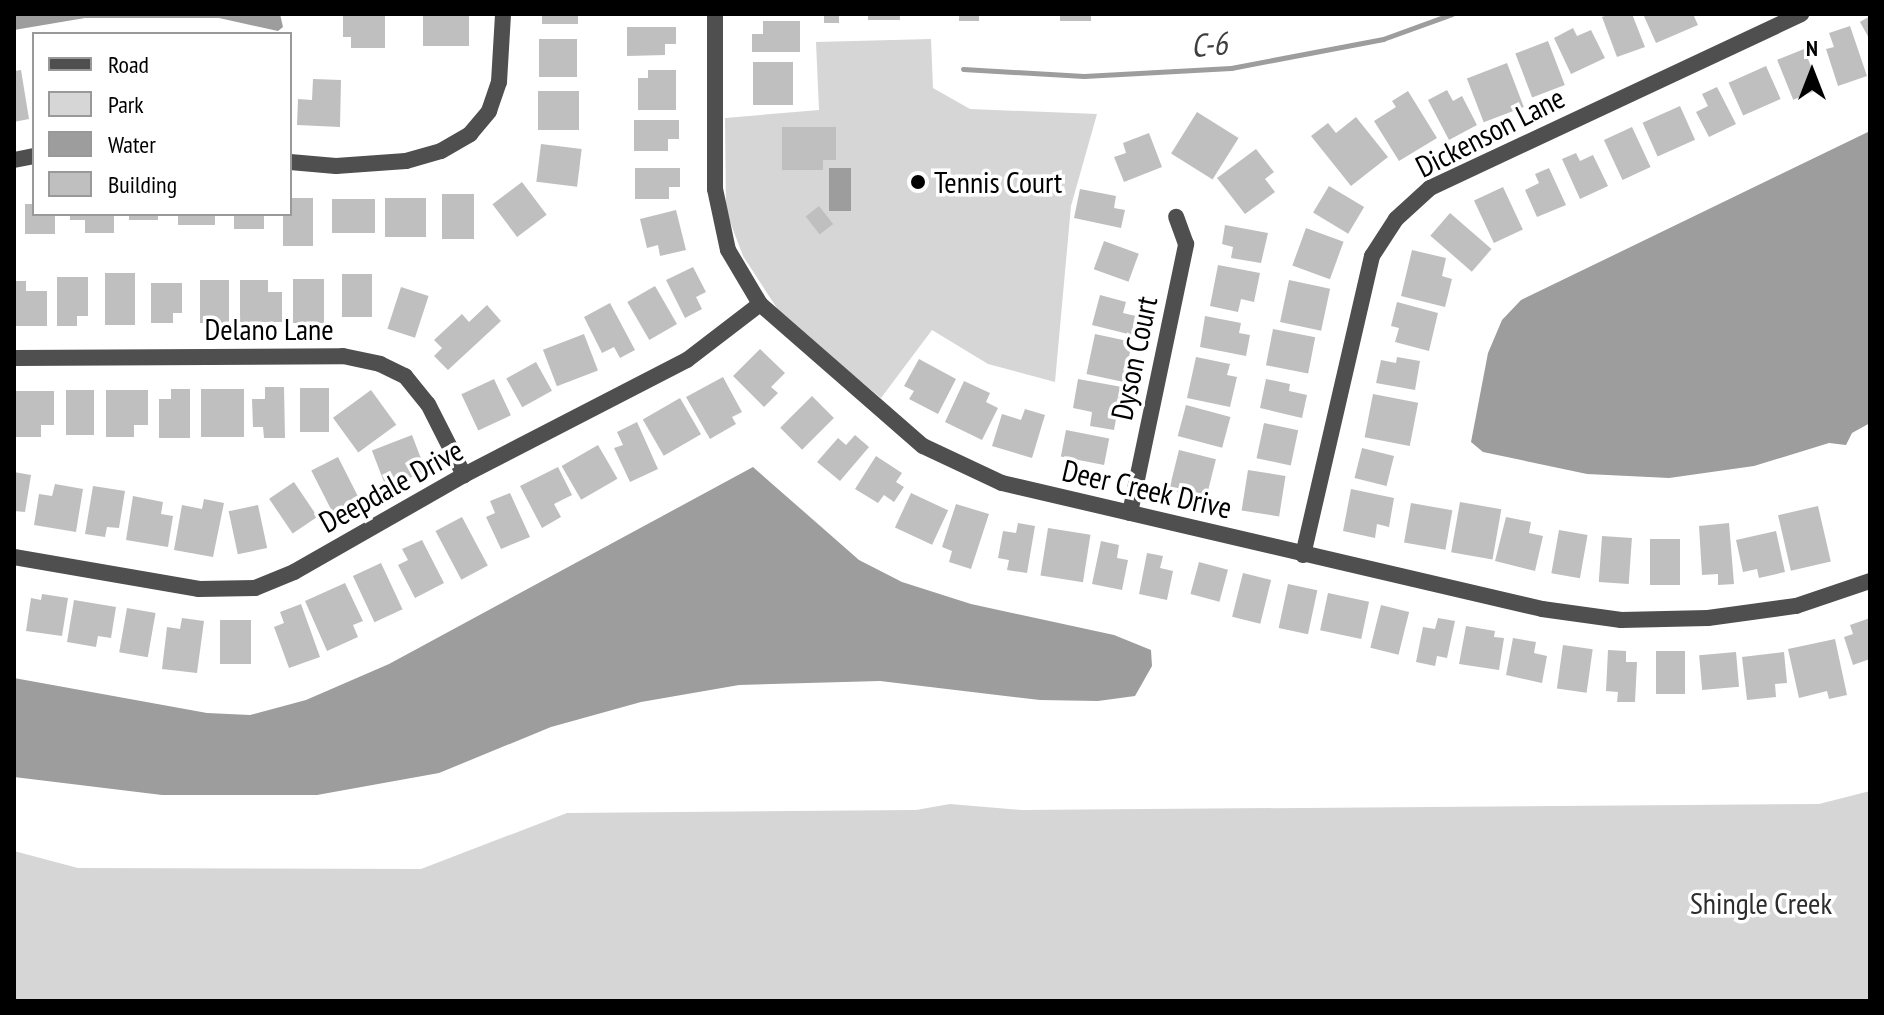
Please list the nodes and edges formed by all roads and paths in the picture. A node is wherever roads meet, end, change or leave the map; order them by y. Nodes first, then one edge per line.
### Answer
1 (503, 14) edge
2 (715, 14) edge
3 (1801, 14) edge
4 (292, 162) edge
5 (1176, 217) dead end
6 (760, 304) junction
7 (14, 358) edge
8 (464, 475) junction
9 (1130, 513) junction
10 (1303, 555) junction
11 (14, 557) edge
12 (1870, 581) edge

1 - 4 street
2 - 6 street, Deer Creek Drive
3 - 10 street, Dickenson Lane
5 - 9 street, Dyson Court
6 - 8 street, Deepdale Drive
6 - 9 street, Deer Creek Drive
7 - 8 street, Delano Lane
8 - 11 street, Deepdale Drive
9 - 10 street, Deer Creek Drive
10 - 12 street, Deer Creek Drive

